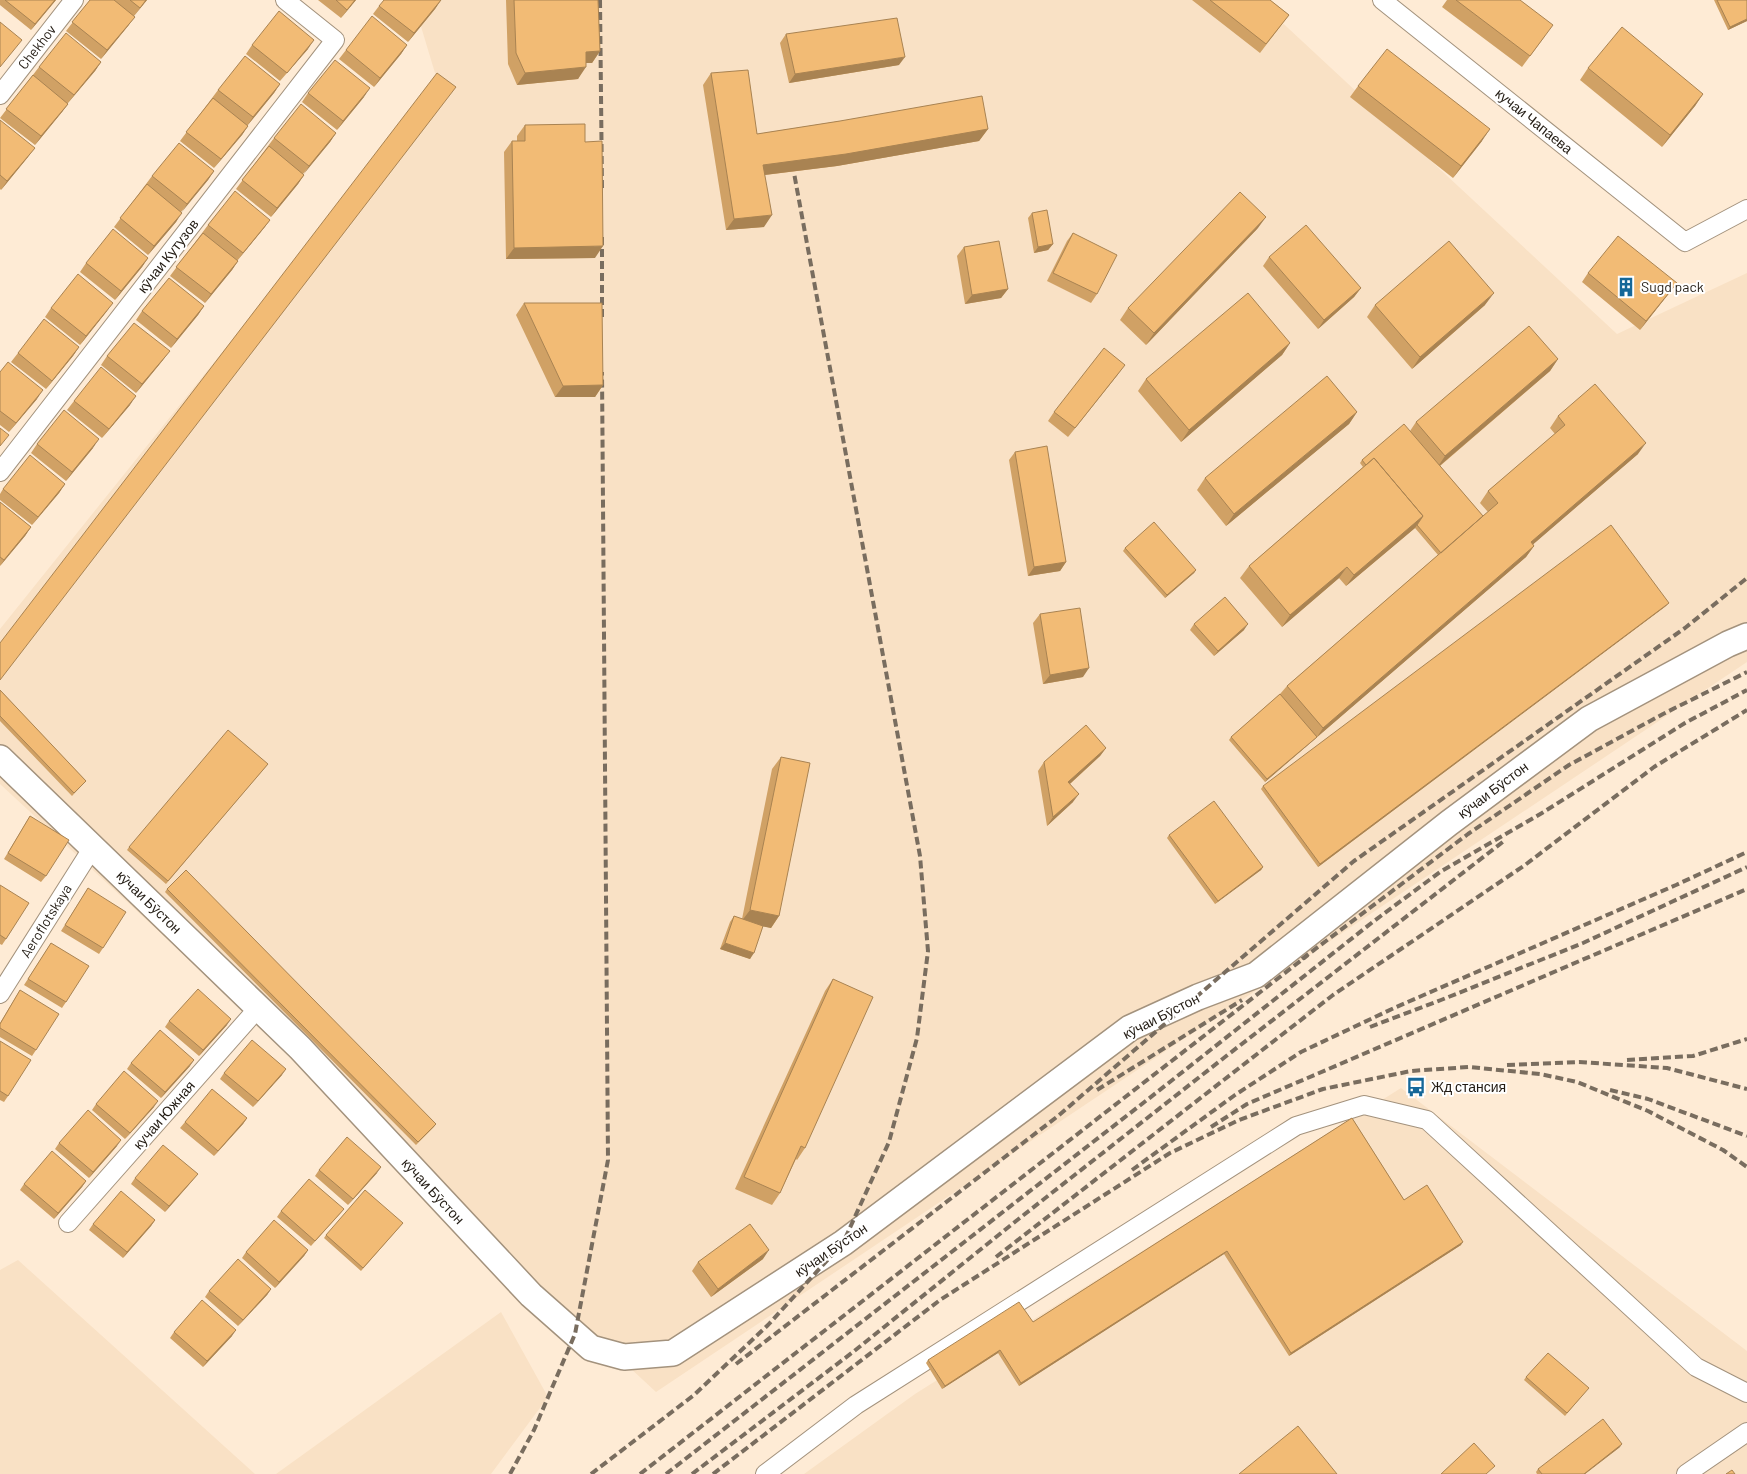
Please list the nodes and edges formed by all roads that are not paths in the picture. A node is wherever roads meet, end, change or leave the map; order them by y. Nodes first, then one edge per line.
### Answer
1 (74, 0) edge
2 (285, 0) edge
3 (1393, 3) edge
4 (0, 95) edge
5 (1747, 209) edge
6 (0, 472) edge
7 (1747, 636) edge
8 (0, 758) edge
9 (93, 848) junction
10 (0, 994) edge
11 (259, 1007) junction
12 (68, 1223) dead end
13 (1747, 1392) edge
14 (1747, 1432) edge
15 (765, 1474) edge
16 (1686, 1474) edge

1 - 4 street, Chekhov
2 - 6 street, кӯчаи Кутузов
3 - 5 street, кучаи Чапаева
7 - 11 main road, кӯчаи Бӯстон
8 - 9 main road, кӯчаи Бӯстон
9 - 10 street, Aeroflotskaya
9 - 11 main road, кӯчаи Бӯстон
11 - 12 street, кучаи Южная
13 - 15 street
14 - 16 street

